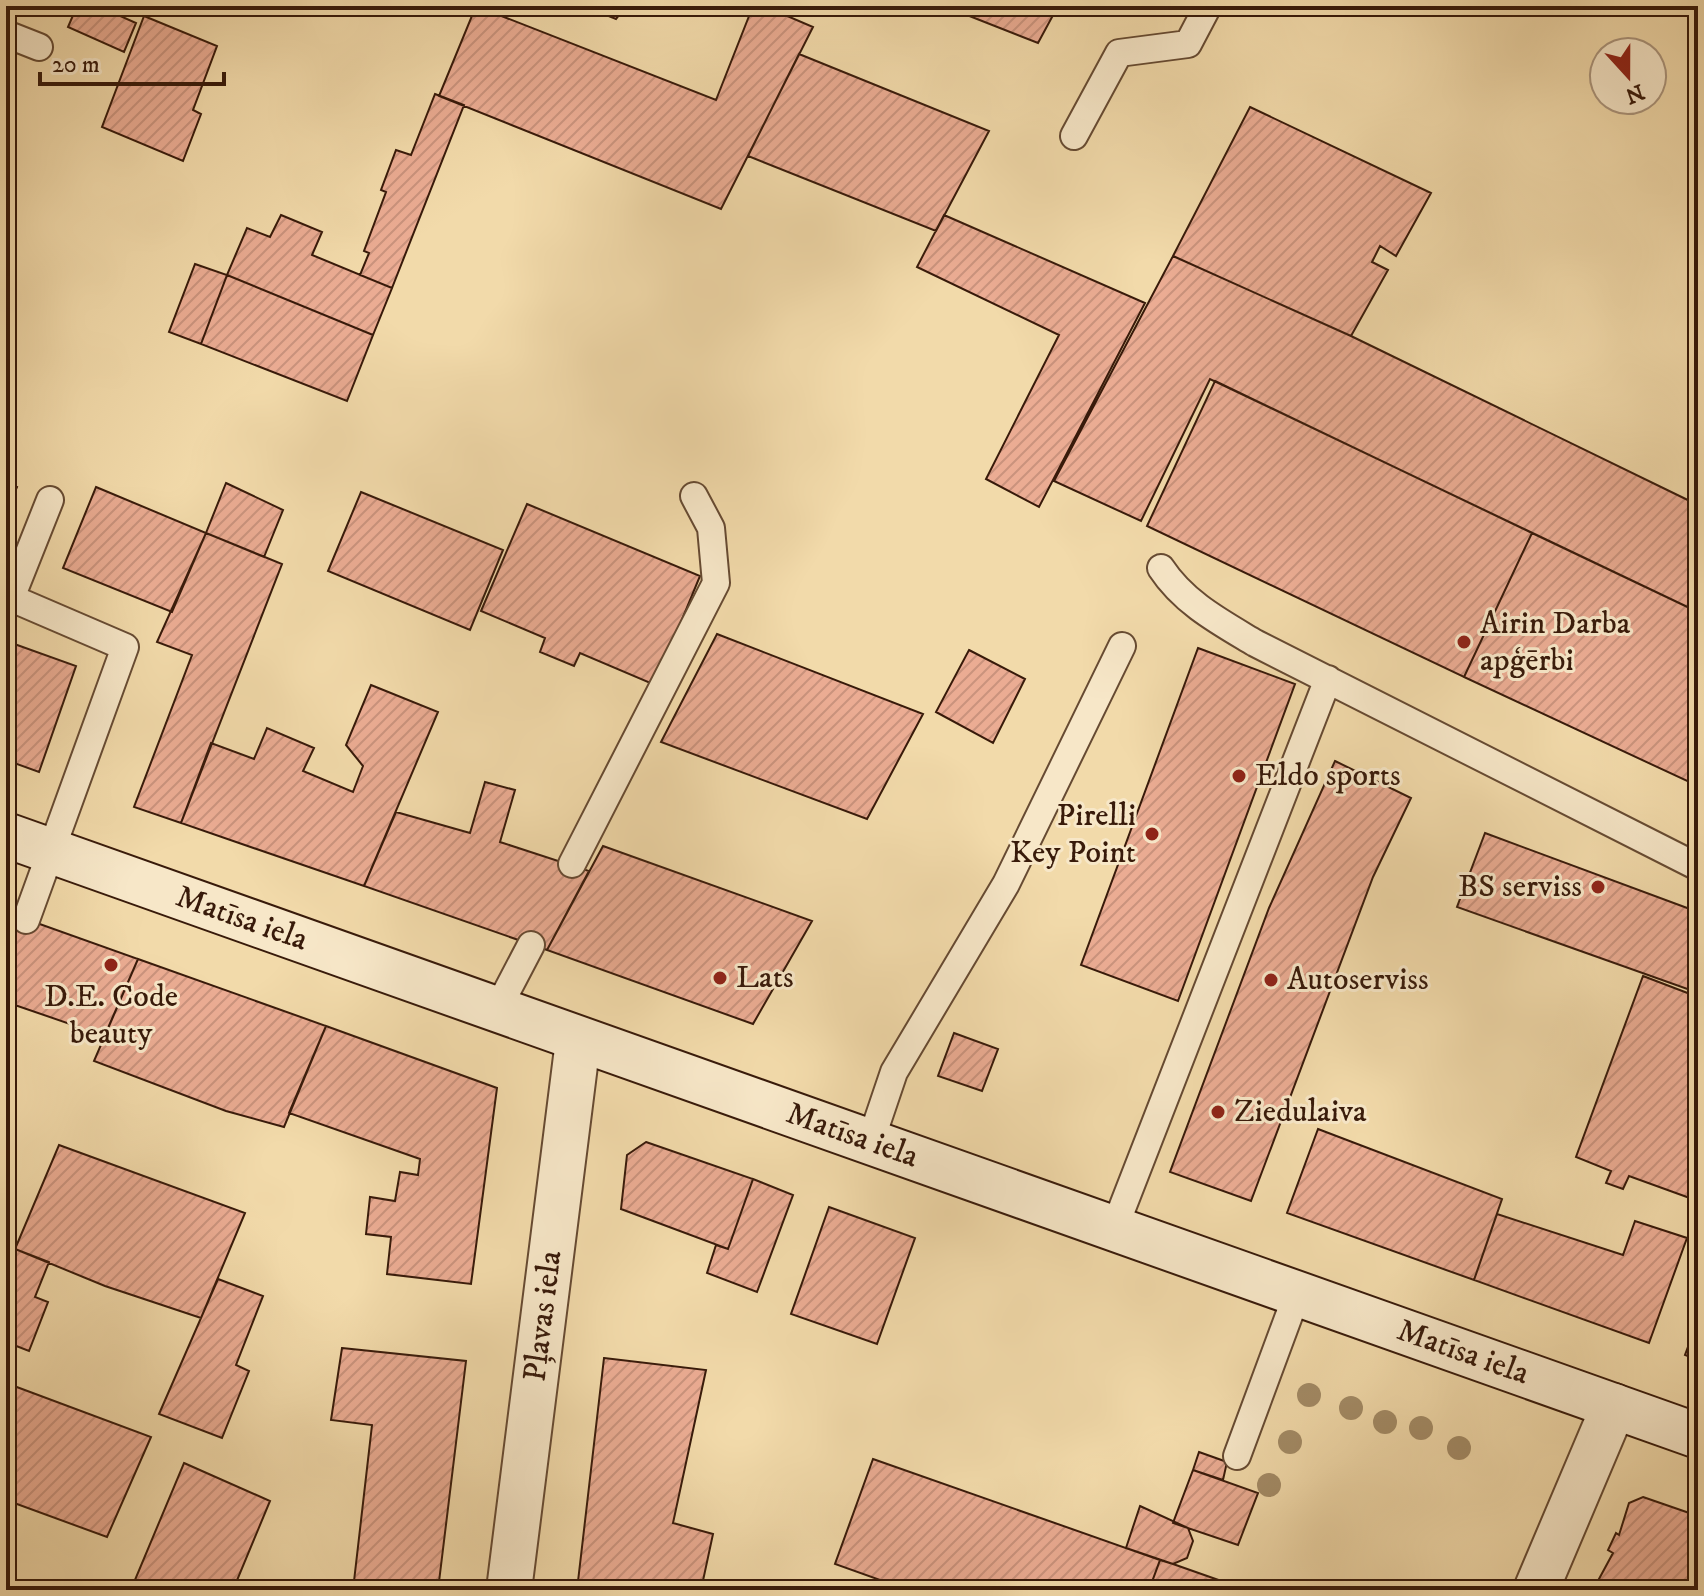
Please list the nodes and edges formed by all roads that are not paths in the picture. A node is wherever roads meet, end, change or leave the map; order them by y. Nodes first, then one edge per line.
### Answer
1 (1208, 6) edge
2 (6, 34) edge
3 (39, 47) dead end
4 (1074, 136) dead end
5 (694, 496) dead end
6 (50, 500) dead end
7 (1161, 568) dead end
8 (1122, 646) dead end
9 (1328, 679) junction
10 (6, 835) edge
11 (51, 851) junction
12 (572, 864) dead end
13 (1694, 865) dead end
14 (26, 920) dead end
15 (531, 945) dead end
16 (497, 1010) junction
17 (578, 1041) junction
18 (870, 1143) junction
19 (1114, 1229) junction
20 (1297, 1294) junction
21 (1614, 1406) junction
22 (1698, 1436) edge
23 (1237, 1456) dead end
24 (509, 1590) edge
25 (1536, 1590) edge

1 - 4 lane
2 - 3 lane
5 - 12 lane
6 - 11 lane
7 - 9 lane
8 - 18 lane
9 - 13 lane
9 - 19 lane
10 - 11 street, Matīsa iela
11 - 14 lane
11 - 16 street, Matīsa iela
15 - 16 lane
16 - 17 street, Matīsa iela
17 - 18 street, Matīsa iela
17 - 24 street, Pļavas iela
18 - 19 street, Matīsa iela
19 - 20 street, Matīsa iela
20 - 21 street, Matīsa iela
20 - 23 lane
21 - 22 street, Matīsa iela
21 - 25 street

